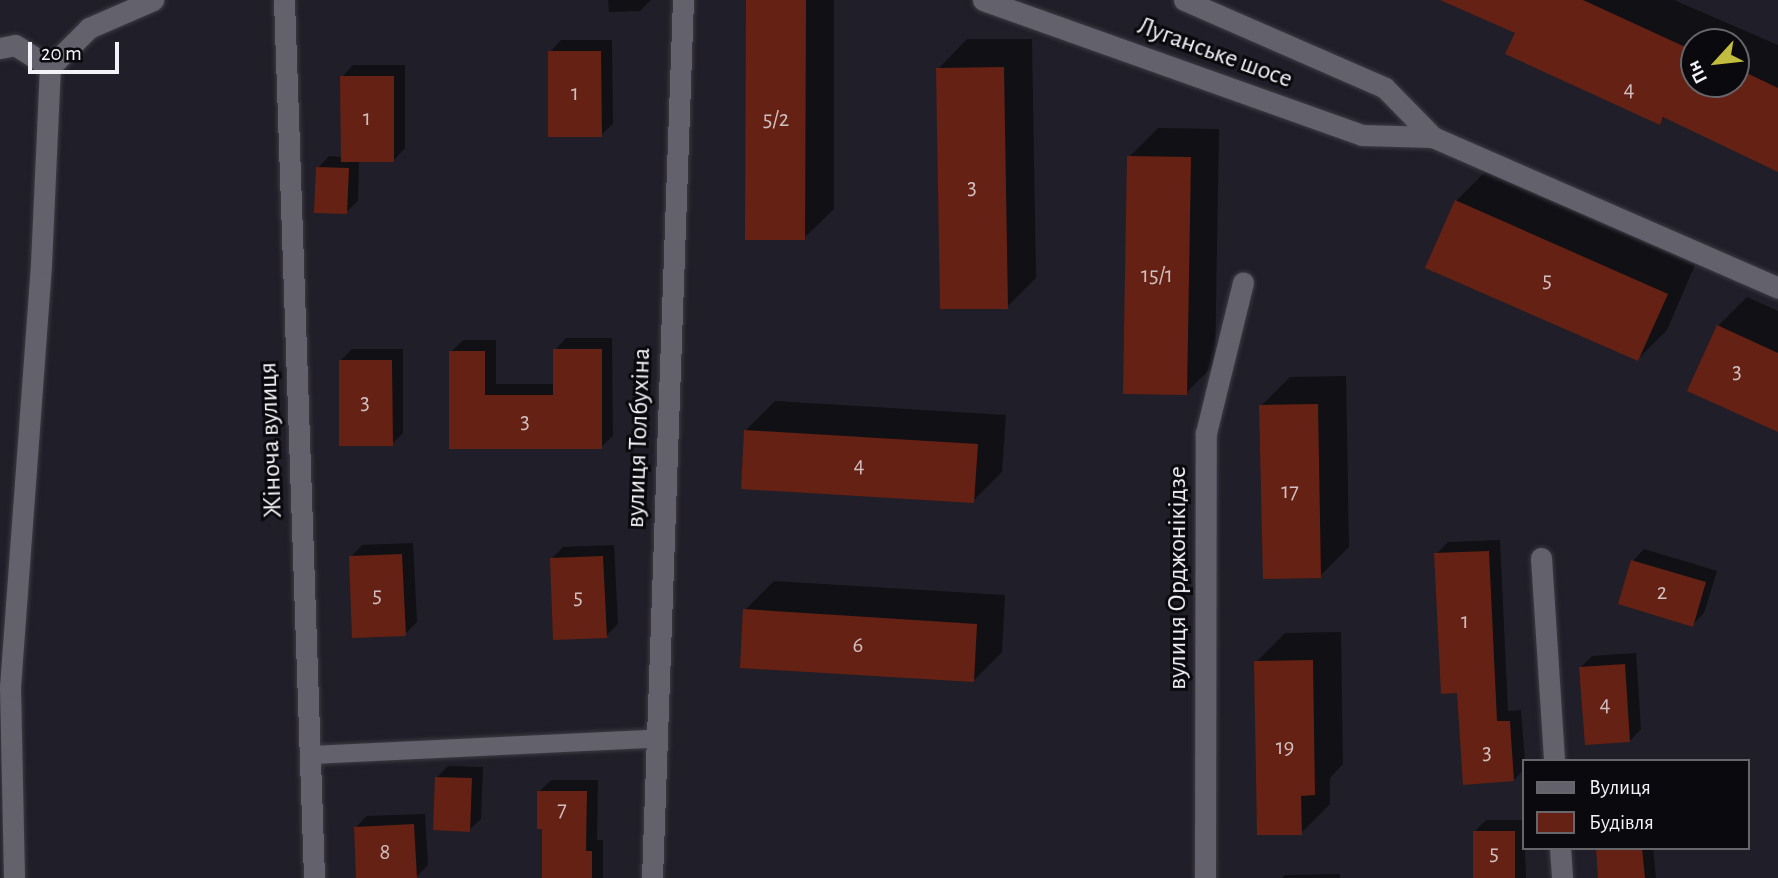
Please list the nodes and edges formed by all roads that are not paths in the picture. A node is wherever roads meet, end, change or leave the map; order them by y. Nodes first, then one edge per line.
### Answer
1 (153, 0) edge
2 (284, 0) edge
3 (682, 0) edge
4 (983, 0) edge
5 (1184, 0) edge
6 (0, 48) edge
7 (50, 67) junction
8 (1433, 137) junction
9 (1243, 282) dead end
10 (1778, 288) edge
11 (1541, 558) dead end
12 (655, 739) junction
13 (310, 755) junction
14 (1554, 759) edge
15 (1560, 850) edge
16 (14, 878) edge
17 (314, 878) edge
18 (652, 878) edge
19 (1205, 878) edge
20 (1562, 878) edge

1 - 7 street
2 - 13 street, Жіноча вулиця
3 - 12 street, вулиця Толбухіна
4 - 8 street, Луганське шосе
5 - 8 street, Луганське шосе
6 - 7 street
7 - 16 street
8 - 10 street, Луганське шосе
9 - 19 street, вулиця Орджонікідзе
11 - 14 street
12 - 13 lane
12 - 18 street, вулиця Толбухіна
13 - 17 street, Жіноча вулиця
15 - 20 street

